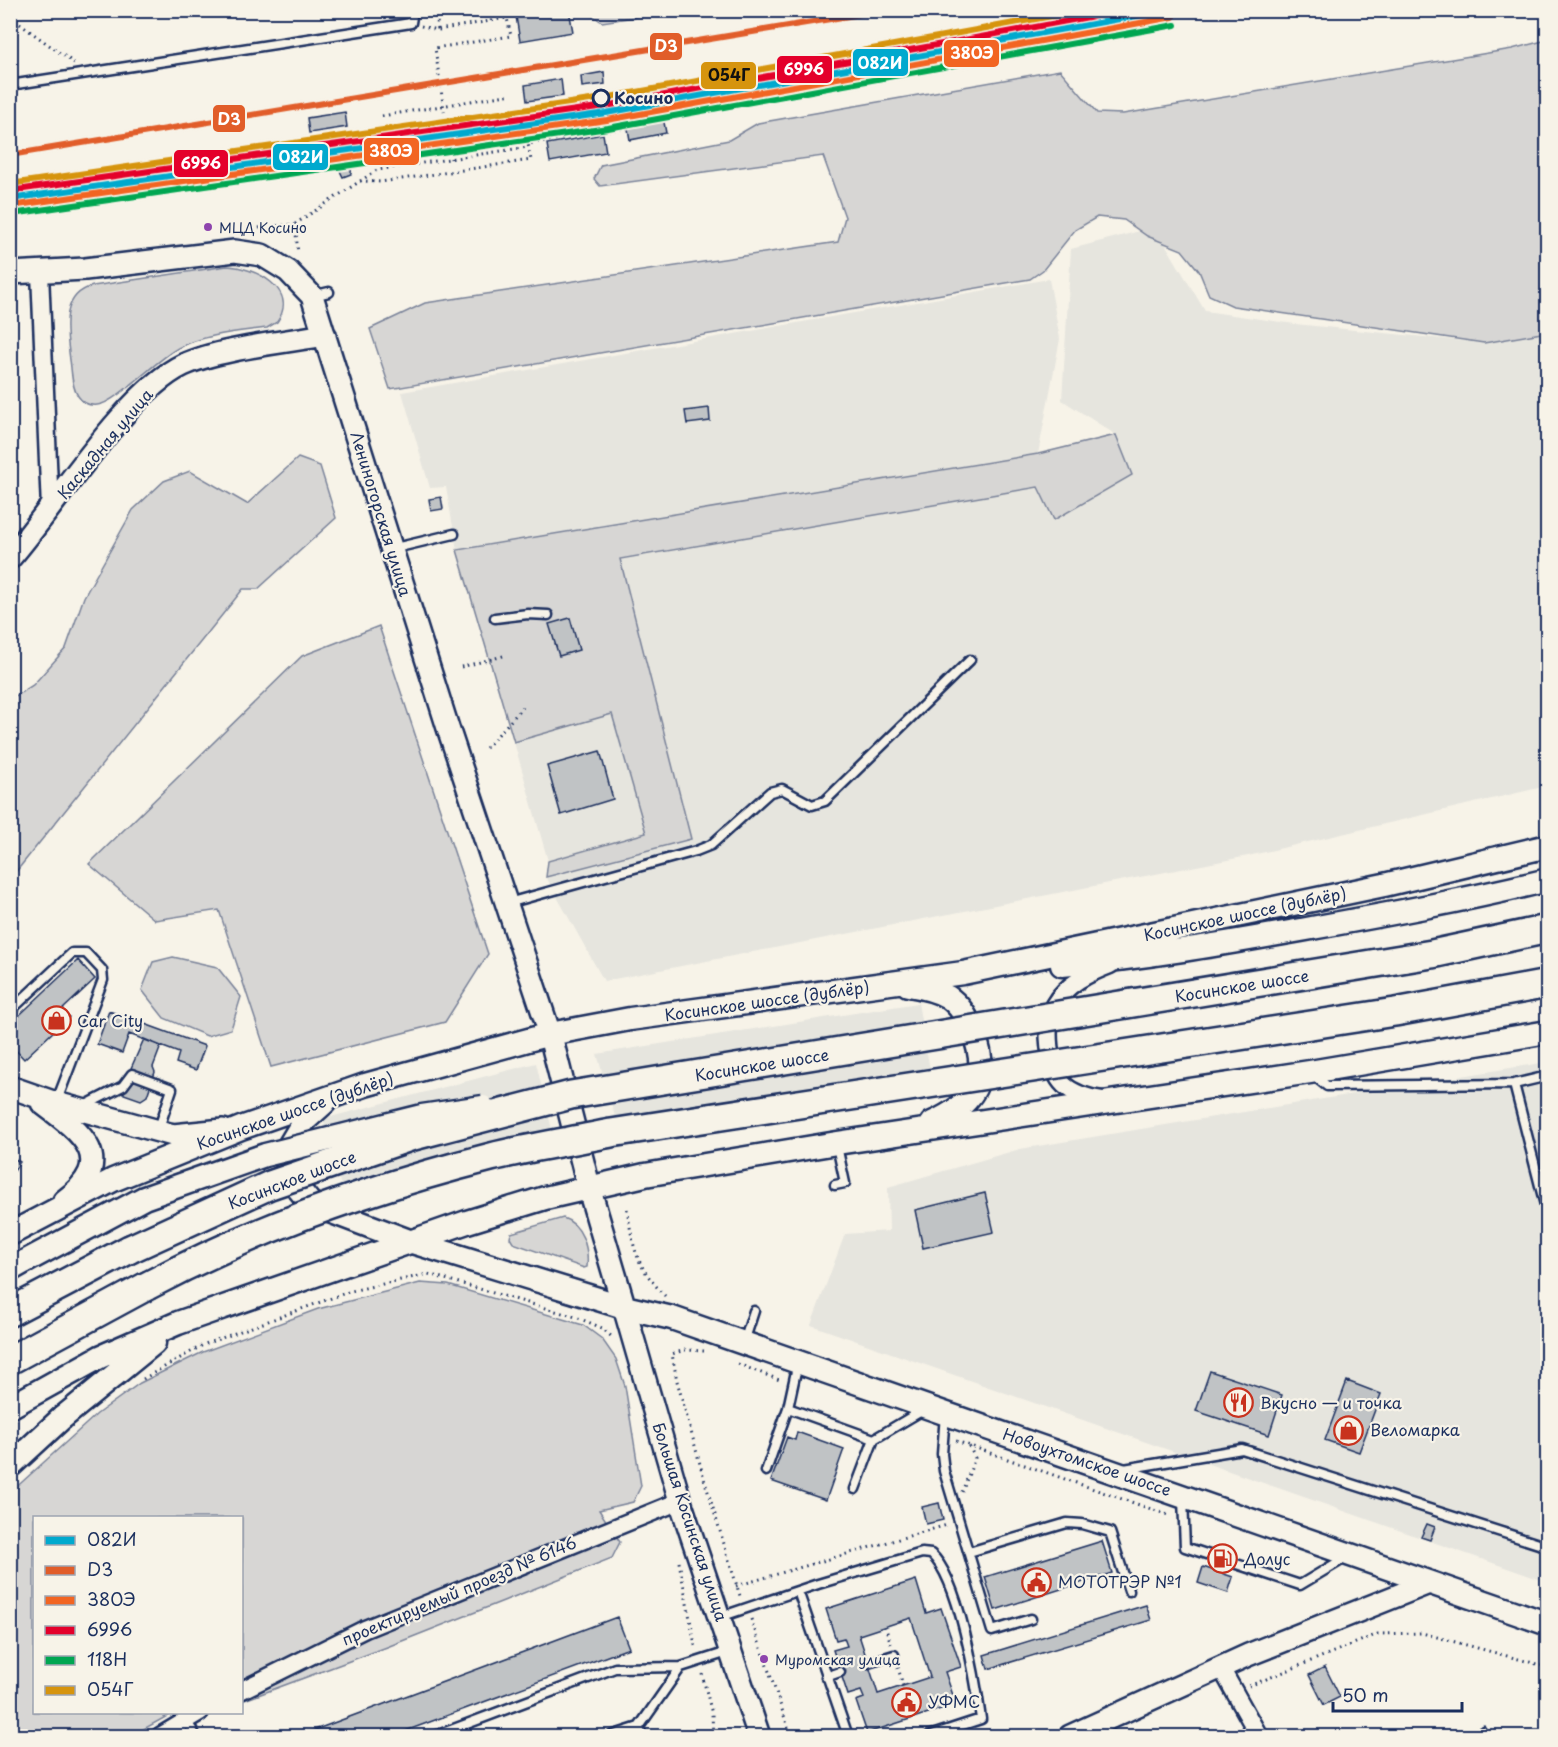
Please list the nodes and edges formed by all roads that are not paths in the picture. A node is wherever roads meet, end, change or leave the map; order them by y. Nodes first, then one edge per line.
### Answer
1 (413, 10) edge
2 (10, 85) edge
3 (10, 273) edge
4 (40, 273) junction
5 (325, 335) junction
6 (50, 509) junction
7 (454, 534) dead end
8 (391, 549) junction
9 (10, 558) edge
10 (548, 615) dead end
11 (495, 618) dead end
12 (970, 660) dead end
13 (1548, 846) edge
14 (1548, 880) edge
15 (508, 903) junction
16 (1548, 929) edge
17 (1128, 958) junction
18 (963, 973) junction
19 (897, 983) junction
20 (1548, 984) edge
21 (10, 1011) edge
22 (1548, 1032) edge
23 (550, 1034) junction
24 (1310, 1072) junction
25 (1548, 1076) edge
26 (1514, 1084) junction
27 (20, 1091) edge
28 (571, 1095) junction
29 (333, 1096) junction
30 (1114, 1102) junction
31 (56, 1103) junction
32 (81, 1108) junction
33 (241, 1128) junction
34 (914, 1131) junction
35 (158, 1132) junction
36 (837, 1143) junction
37 (836, 1185) dead end
38 (589, 1188) junction
39 (43, 1215) junction
40 (1548, 1216) edge
41 (10, 1234) edge
42 (409, 1241) junction
43 (10, 1270) edge
44 (624, 1307) junction
45 (754, 1311) dead end
46 (10, 1312) edge
47 (182, 1321) junction
48 (738, 1352) junction
49 (10, 1360) edge
50 (798, 1362) junction
51 (10, 1407) edge
52 (788, 1408) junction
53 (936, 1411) junction
54 (874, 1439) junction
55 (10, 1466) edge
56 (766, 1471) dead end
57 (1113, 1471) junction
58 (855, 1489) dead end
59 (1183, 1496) junction
60 (680, 1501) junction
61 (1547, 1546) edge
62 (969, 1552) junction
63 (1350, 1555) junction
64 (1429, 1583) junction
65 (798, 1591) junction
66 (1129, 1591) dead end
67 (720, 1617) junction
68 (1031, 1619) dead end
69 (1548, 1624) edge
70 (731, 1650) junction
71 (894, 1655) dead end
72 (868, 1663) dead end
73 (681, 1667) junction
74 (1221, 1668) junction
75 (840, 1672) dead end
76 (826, 1677) junction
77 (243, 1690) edge
78 (193, 1716) edge
79 (639, 1727) junction
80 (454, 1733) edge
81 (160, 1737) edge
82 (196, 1737) edge
83 (435, 1737) edge
84 (610, 1737) edge
85 (642, 1737) edge
86 (759, 1737) edge
87 (848, 1737) edge
88 (929, 1737) edge
89 (1070, 1737) edge
90 (1259, 1737) edge

1 - 2 lane
3 - 4 street, Лениногорская улица
4 - 5 street, Лениногорская улица
4 - 6 street
5 - 6 street, Каскадная улица
5 - 8 street, Лениногорская улица
6 - 9 street, Каскадная улица
7 - 8 lane
8 - 15 street, Лениногорская улица
10 - 11 lane
12 - 15 lane
13 - 18 main road, Косинское шоссе (дублёр)
14 - 17 main road
15 - 23 street, Лениногорская улица
16 - 28 highway, Косинское шоссе, bridge
17 - 18 main road
17 - 30 street
18 - 19 main road, Косинское шоссе (дублёр)
19 - 23 main road, Косинское шоссе (дублёр)
19 - 34 main road
20 - 49 highway, bridge
21 - 31 lane
22 - 24 main road
23 - 29 main road, Косинское шоссе (дублёр)
23 - 38 main road
24 - 26 lane
24 - 30 main road
25 - 26 lane
26 - 40 lane
27 - 31 street
27 - 39 street
28 - 43 main road, bridge
28 - 46 highway, Косинское шоссе, bridge
29 - 33 main road, Косинское шоссе (дублёр)
29 - 42 main road, Новоухтомское шоссе
30 - 34 main road
31 - 32 street
32 - 35 street
32 - 35 lane
33 - 35 street
33 - 39 main road, Косинское шоссе (дублёр)
34 - 36 main road
36 - 37 lane
36 - 38 main road
38 - 42 main road
38 - 44 main road
39 - 41 main road, Косинское шоссе (дублёр)
42 - 44 main road, Новоухтомское шоссе
42 - 47 main road
44 - 48 main road, Новоухтомское шоссе
44 - 60 street, Большая Косинская улица
45 - 48 lane
47 - 51 main road
47 - 55 main road, bridge
48 - 50 main road, Новоухтомское шоссе
50 - 52 lane
50 - 53 main road, Новоухтомское шоссе
52 - 54 lane
52 - 56 lane
53 - 54 lane
53 - 57 main road, Новоухтомское шоссе
53 - 62 lane
54 - 58 lane
57 - 59 main road, Новоухтомское шоссе
57 - 61 lane
59 - 63 main road, Новоухтомское шоссе
59 - 63 lane
60 - 67 street, Большая Косинская улица
60 - 77 street, проектируемый проезд № 6146
62 - 66 lane
62 - 68 lane
63 - 64 main road, Новоухтомское шоссе
64 - 69 main road, Новоухтомское шоссе
64 - 74 street
65 - 67 lane
65 - 76 lane
65 - 88 lane
67 - 70 street, Большая Косинская улица
70 - 73 lane
70 - 86 street, Большая Косинская улица
71 - 72 lane
73 - 79 lane
73 - 80 lane
74 - 89 street
74 - 90 street
75 - 76 lane
76 - 87 lane
78 - 81 street
78 - 82 lane
79 - 84 lane
79 - 85 lane
80 - 83 lane

